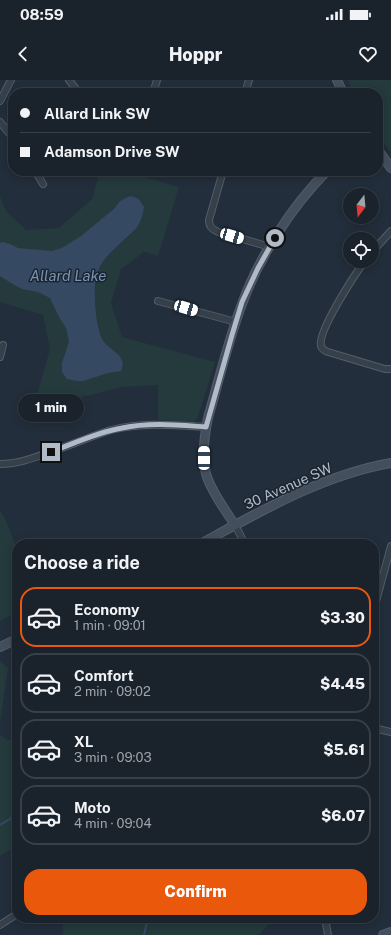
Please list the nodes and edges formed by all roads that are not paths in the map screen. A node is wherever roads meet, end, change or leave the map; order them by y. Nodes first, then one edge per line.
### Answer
1 (11, 80) edge
2 (69, 80) edge
3 (75, 88) edge
4 (0, 101) edge
5 (0, 122) edge
6 (8, 132) edge
7 (383, 157) edge
8 (391, 168) edge
9 (38, 176) edge
10 (222, 176) edge
11 (323, 176) edge
12 (42, 184) dead end
13 (391, 231) edge
14 (379, 244) edge
15 (270, 247) junction
16 (359, 268) edge
17 (158, 300) dead end
18 (236, 322) junction
19 (3, 346) dead end
20 (0, 357) edge
21 (391, 369) edge
22 (206, 427) junction
23 (0, 464) edge
24 (391, 464) edge
25 (235, 525) junction
26 (209, 539) edge
27 (242, 539) edge
28 (391, 546) edge
29 (379, 590) edge
30 (12, 641) edge
31 (0, 646) edge
32 (379, 729) edge
33 (391, 732) edge
34 (12, 919) edge
35 (326, 923) edge
36 (0, 925) edge
37 (391, 932) edge
38 (328, 935) edge
39 (383, 935) edge

1 - 4 street
2 - 3 street
5 - 6 street
7 - 8 street
9 - 12 street
10 - 15 street
11 - 15 street
13 - 14 street
15 - 18 street
16 - 21 street
17 - 18 street
18 - 22 street
19 - 20 street
22 - 23 street
22 - 25 street
24 - 25 street, 30 Avenue SW
25 - 26 street, 30 Avenue SW
25 - 27 street
28 - 29 street
30 - 31 street
32 - 33 street
34 - 36 street
35 - 38 street
37 - 39 street

